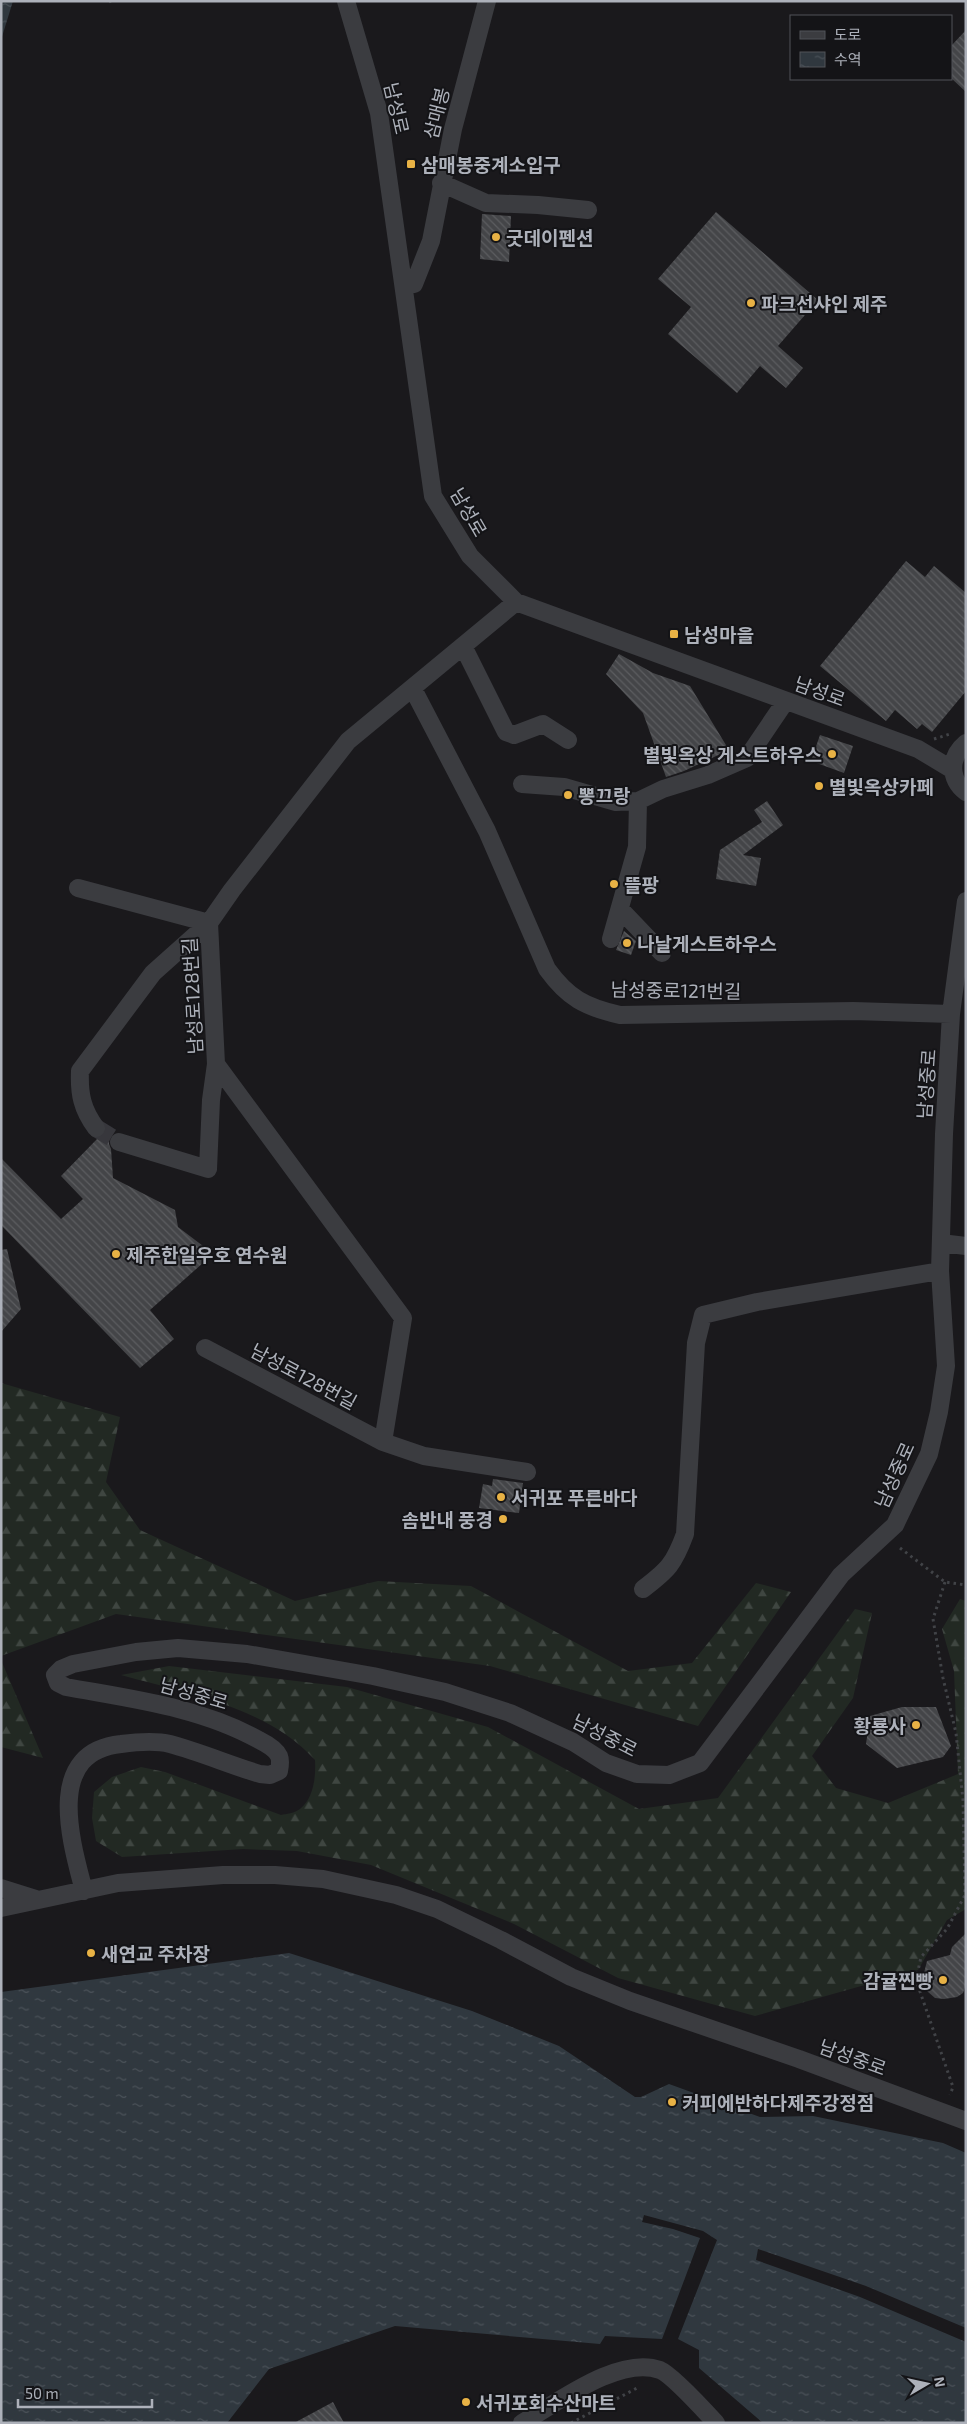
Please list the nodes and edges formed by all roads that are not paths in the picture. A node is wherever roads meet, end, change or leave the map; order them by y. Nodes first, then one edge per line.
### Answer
1 (346, 1) edge
2 (487, 1) edge
3 (441, 184) junction
4 (588, 210) dead end
5 (404, 285) junction
6 (516, 602) junction
7 (463, 646) junction
8 (412, 689) junction
9 (785, 702) junction
10 (568, 740) dead end
11 (960, 742) edge
12 (927, 744) junction
13 (953, 770) junction
14 (522, 784) dead end
15 (966, 792) edge
16 (638, 801) junction
17 (78, 888) dead end
18 (966, 901) edge
19 (620, 909) junction
20 (209, 923) junction
21 (611, 939) dead end
22 (662, 953) dead end
23 (956, 1025) edge
24 (216, 1064) junction
25 (96, 1128) tunnel mouth
26 (119, 1142) tunnel mouth
27 (941, 1243) junction
28 (966, 1246) edge
29 (940, 1271) junction
30 (204, 1348) dead end
31 (383, 1442) junction
32 (527, 1472) dead end
33 (643, 1589) dead end
34 (1, 1888) edge
35 (84, 1891) junction
36 (39, 1900) junction
37 (1, 1908) edge
38 (966, 2121) edge
39 (522, 2423) edge
40 (716, 2423) edge

1 - 5 street, 남성로
2 - 3 street, 삼매봉
3 - 4 street
3 - 5 street, 삼매봉
5 - 6 street, 남성로
6 - 7 street, 남성로128번길
6 - 9 street, 남성로
7 - 8 street, 남성로128번길
7 - 10 street
8 - 20 street, 남성로128번길
8 - 23 street, 남성중로121번길
9 - 12 street, 남성로
9 - 16 street
11 - 12 street, 남성로
11 - 13 street
12 - 13 street, 남성로
13 - 15 street, 남성로
14 - 16 street
16 - 19 street
17 - 20 street
18 - 23 street, 남성중로
19 - 21 street
19 - 22 street
20 - 24 street, 남성로128번길
20 - 25 street
23 - 27 street, 남성중로
24 - 26 street
24 - 31 street, 남성로128번길
27 - 28 street
27 - 29 street, 남성중로
29 - 33 street
29 - 35 street, 남성중로
30 - 31 street, 남성로128번길
31 - 32 street, 남성로128번길
34 - 36 street
35 - 36 street
35 - 38 street, 남성중로
36 - 37 street
39 - 40 street

